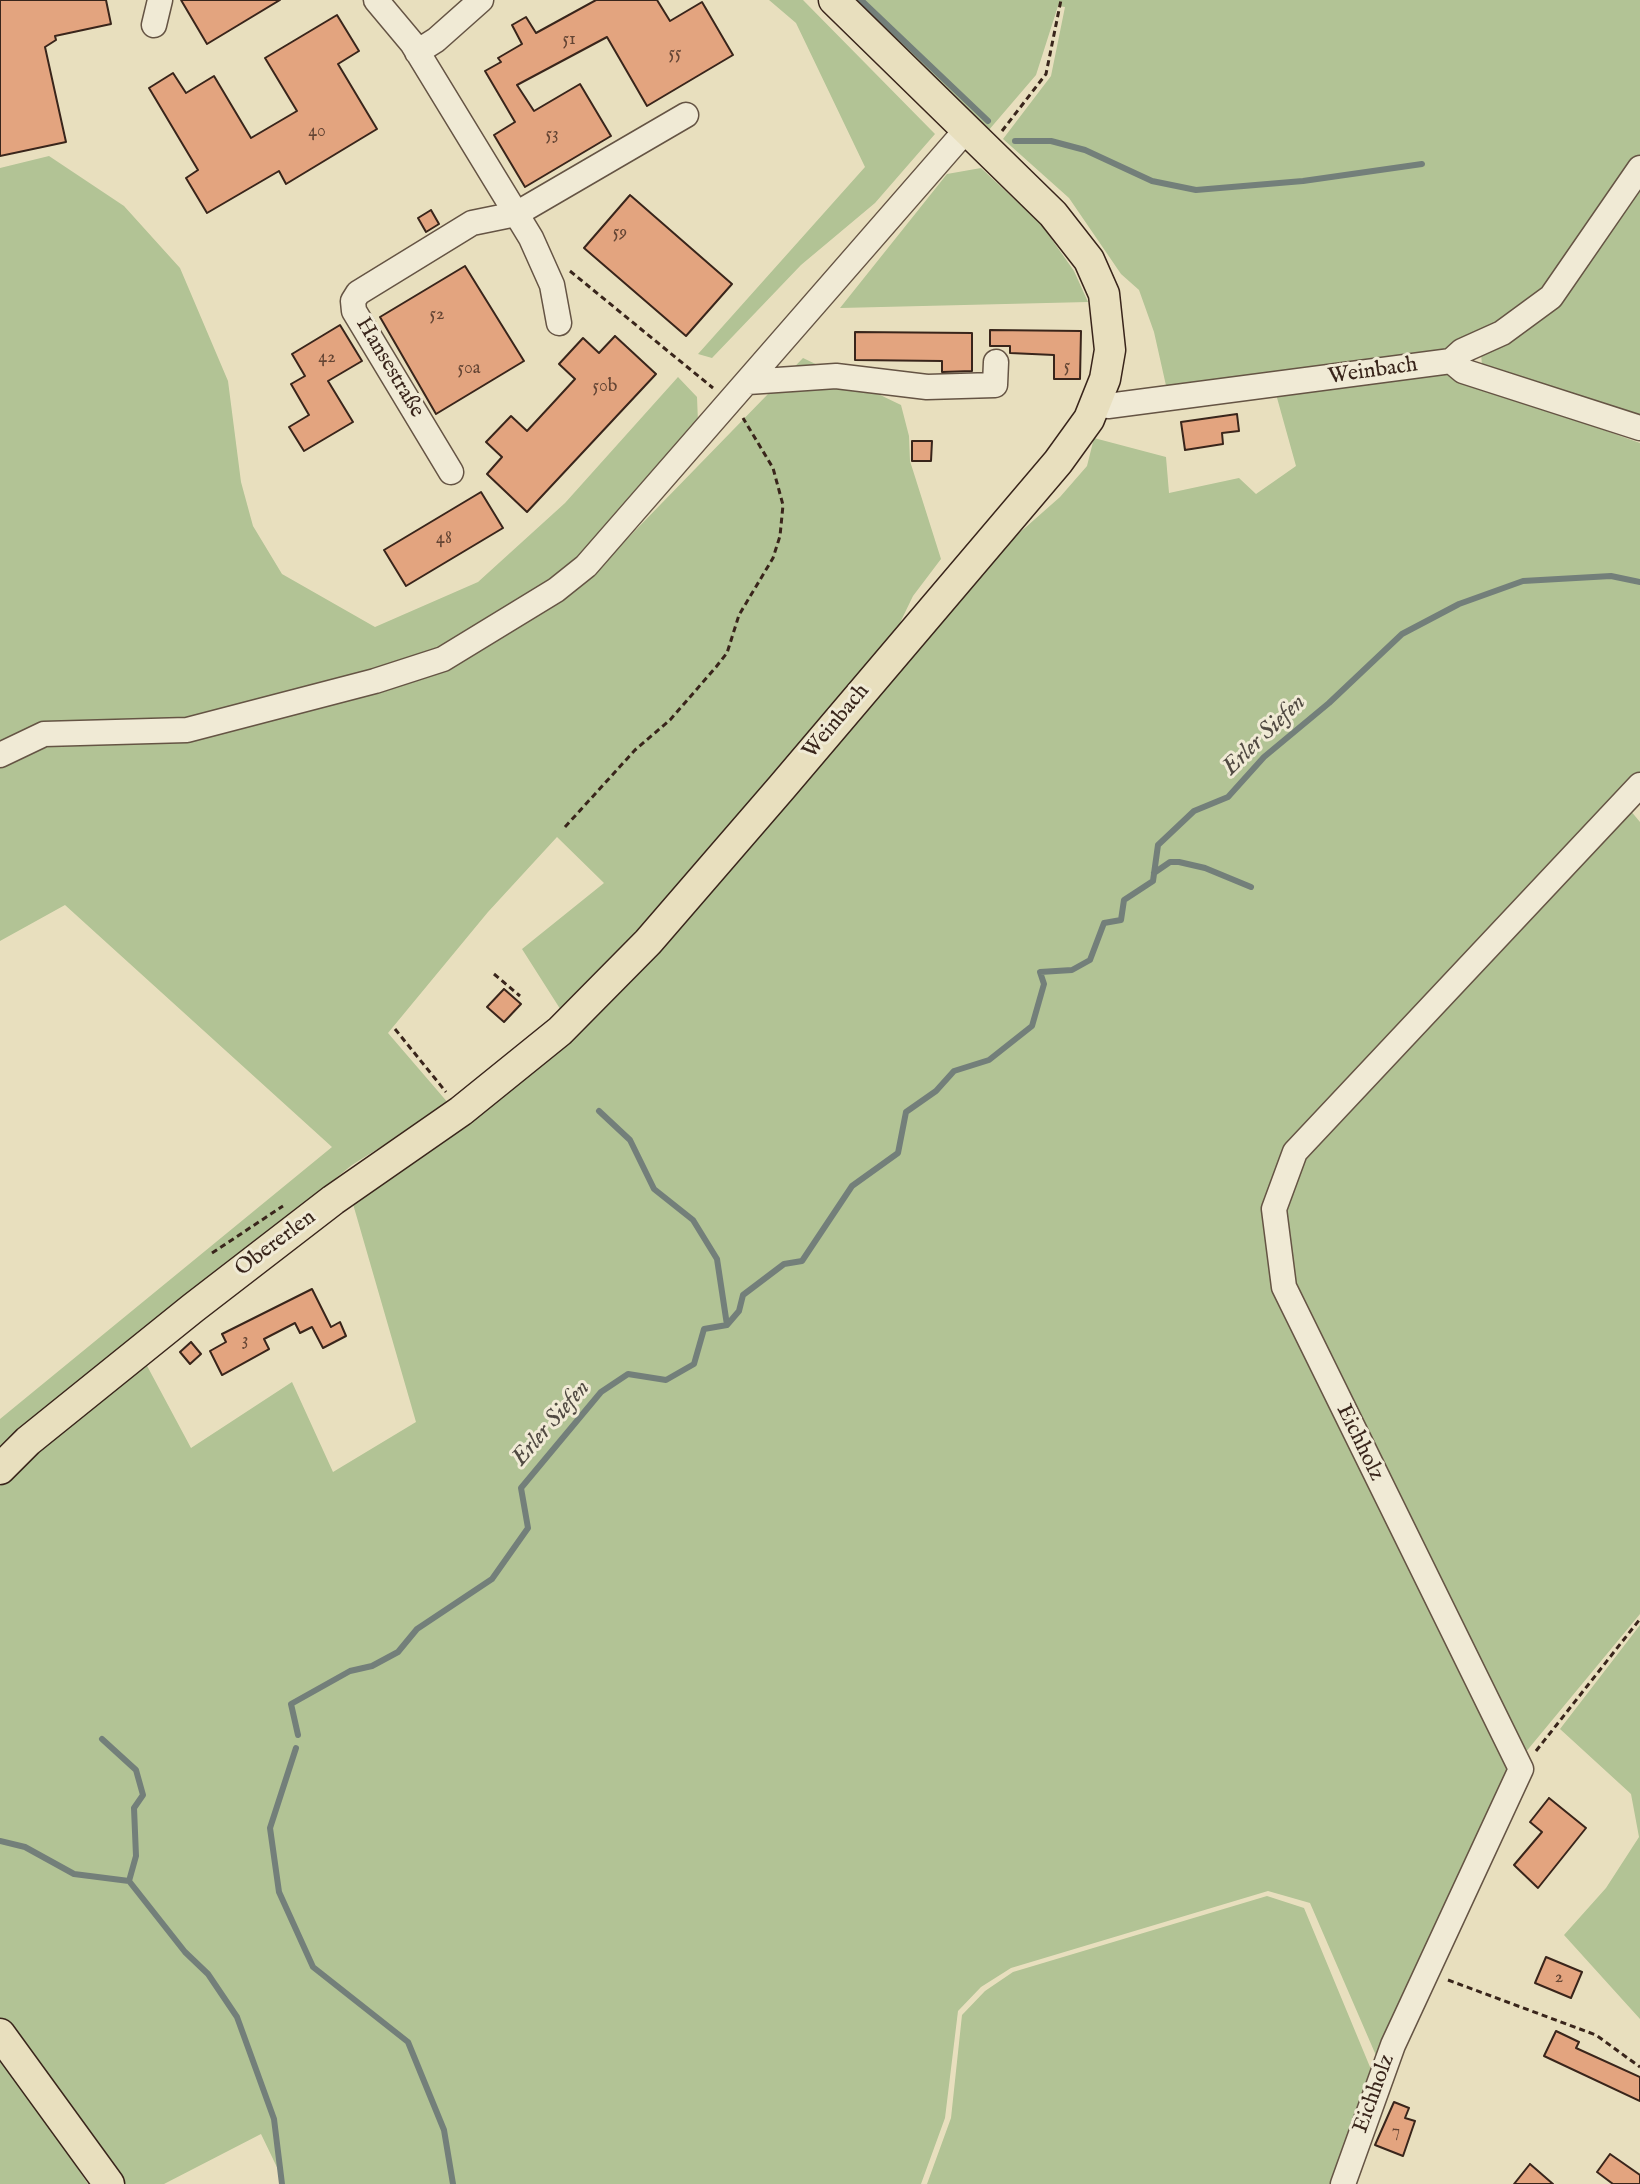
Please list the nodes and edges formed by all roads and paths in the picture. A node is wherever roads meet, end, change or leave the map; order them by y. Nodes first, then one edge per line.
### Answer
1 (160, 0) edge
2 (376, 0) edge
3 (481, 0) edge
4 (834, 0) edge
5 (1061, 0) edge
6 (154, 25) dead end
7 (417, 52) junction
8 (686, 115) dead end
9 (978, 139) junction
10 (1640, 168) edge
11 (516, 214) junction
12 (567, 268) dead end
13 (559, 323) dead end
14 (1451, 361) junction
15 (996, 362) dead end
16 (748, 382) junction
17 (731, 400) junction
18 (1097, 401) junction
19 (1640, 428) edge
20 (451, 472) dead end
21 (0, 755) edge
22 (1640, 785) edge
23 (565, 827) dead end
24 (494, 974) dead end
25 (520, 996) dead end
26 (395, 1029) dead end
27 (560, 1031) joint
28 (461, 1111) junction
29 (0, 1469) edge
30 (1640, 1619) edge
31 (1521, 1769) junction
32 (1428, 1971) junction
33 (0, 2034) edge
34 (1640, 2067) edge
35 (109, 2184) edge
36 (1343, 2184) edge

1 - 6 street
2 - 7 street
3 - 7 street
4 - 9 main road, Weinbach
5 - 9 path
7 - 11 street
8 - 11 street, Hansestraße
9 - 16 street
9 - 18 main road, Weinbach
10 - 14 street
11 - 13 street
11 - 20 street, Hansestraße
12 - 17 path
14 - 18 street, Weinbach
14 - 19 street
15 - 16 street
16 - 17 street
17 - 21 street
17 - 23 path
18 - 27 main road, Weinbach
22 - 31 street, Eichholz
24 - 25 path
26 - 28 path
27 - 28 main road, Obererlen
28 - 29 main road, Obererlen
30 - 31 path
31 - 32 street, Eichholz
32 - 34 path
32 - 36 street, Eichholz
33 - 35 main road

